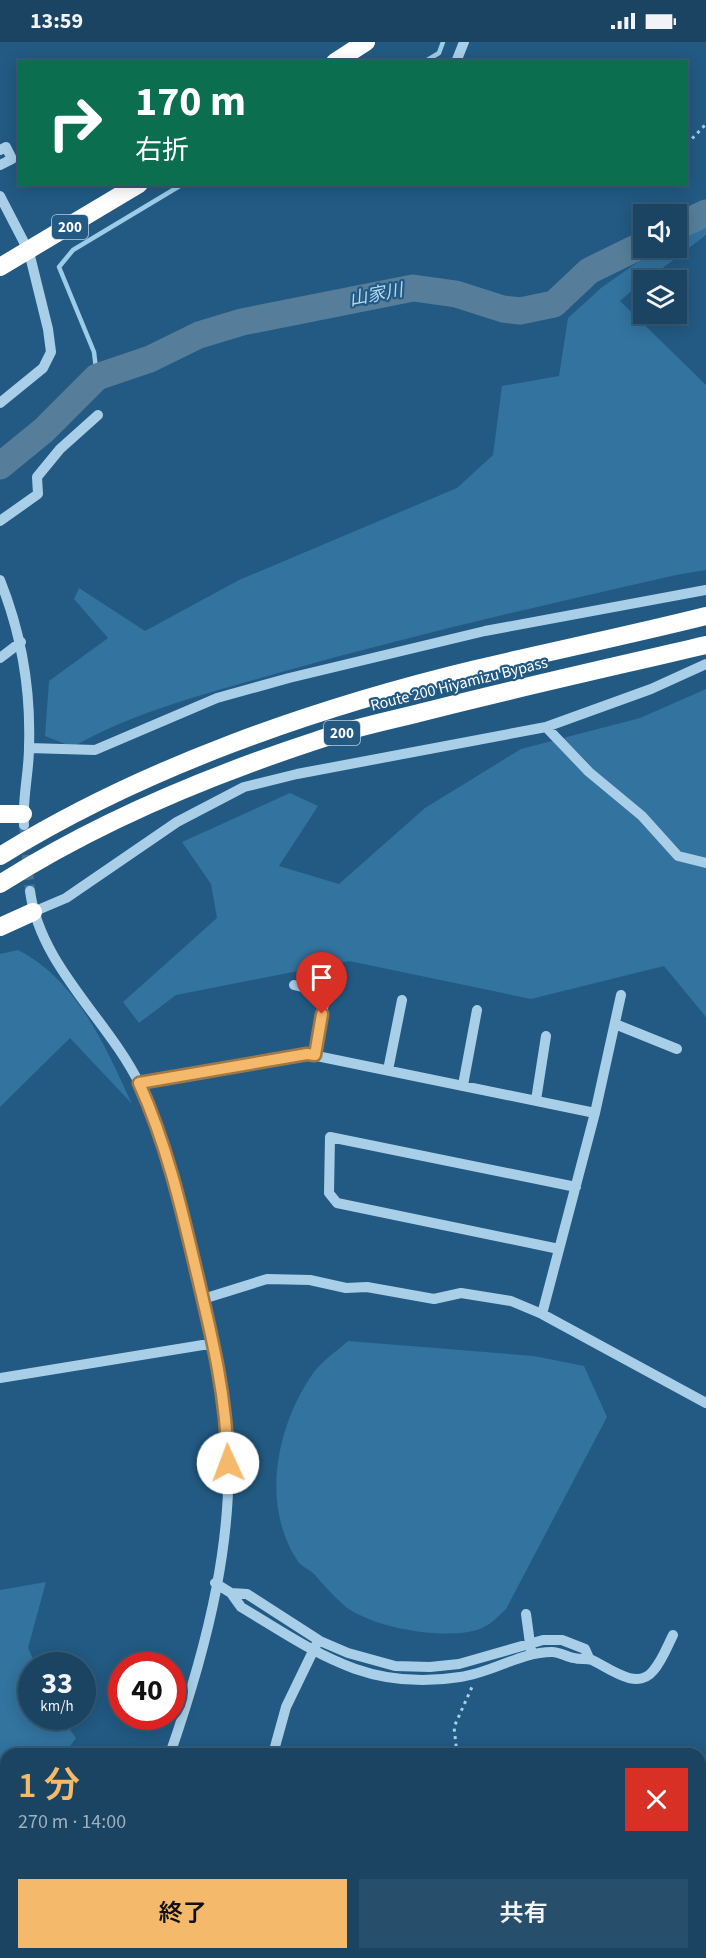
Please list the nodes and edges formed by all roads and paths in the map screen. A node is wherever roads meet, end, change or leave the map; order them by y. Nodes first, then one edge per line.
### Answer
1 (366, 42) edge
2 (464, 42) edge
3 (338, 60) edge
4 (457, 60) edge
5 (706, 124) edge
6 (688, 143) edge
7 (0, 150) edge
8 (0, 165) edge
9 (136, 186) edge
10 (0, 196) edge
11 (29, 252) junction
12 (0, 267) edge
13 (0, 403) edge
14 (98, 415) dead end
15 (0, 521) edge
16 (0, 580) edge
17 (706, 590) edge
18 (706, 616) edge
19 (21, 642) junction
20 (706, 645) edge
21 (0, 657) edge
22 (706, 664) edge
23 (546, 727) junction
24 (29, 748) junction
25 (0, 814) edge
26 (24, 820) joint
27 (0, 855) edge
28 (706, 863) edge
29 (0, 884) edge
30 (30, 891) tunnel mouth
31 (33, 912) junction
32 (0, 927) edge
33 (294, 985) dead end
34 (621, 995) dead end
35 (402, 1000) dead end
36 (477, 1010) dead end
37 (615, 1024) junction
38 (546, 1036) dead end
39 (677, 1048) dead end
40 (315, 1055) junction
41 (388, 1070) junction
42 (139, 1083) junction
43 (463, 1085) junction
44 (536, 1100) junction
45 (595, 1113) junction
46 (576, 1186) junction
47 (559, 1249) junction
48 (203, 1299) junction
49 (542, 1314) junction
50 (215, 1343) junction
51 (0, 1378) edge
52 (706, 1403) edge
53 (215, 1583) junction
54 (526, 1614) dead end
55 (673, 1635) dead end
56 (316, 1645) junction
57 (530, 1649) junction
58 (475, 1674) junction
59 (172, 1748) edge
60 (275, 1748) edge
61 (456, 1748) edge

1 - 3 highway
2 - 4 street
5 - 6 path
7 - 8 street
9 - 11 highway, 200
10 - 11 street
11 - 12 highway, 200
11 - 13 street
14 - 15 street
16 - 19 street
17 - 24 street
18 - 27 highway, Route 200 Hiyamizu Bypass / 200
19 - 21 street
19 - 24 street
20 - 29 highway, Route 200 Hiyamizu Bypass / 200
22 - 23 street
23 - 28 street
23 - 31 street
24 - 26 street
25 - 26 highway
30 - 31 street
31 - 32 highway
31 - 42 street
33 - 40 street
34 - 37 street
35 - 41 street
36 - 43 street
37 - 39 street
37 - 45 street
38 - 44 street
40 - 41 street
40 - 42 street
41 - 43 street
42 - 48 street
43 - 44 street
44 - 45 street
45 - 46 street
46 - 47 street
46 - 47 street
47 - 49 street
48 - 49 street
48 - 50 street
49 - 52 street
50 - 51 street
50 - 53 street
53 - 56 street
53 - 59 street
54 - 57 street
55 - 57 street
56 - 57 street
56 - 58 street
56 - 60 street
57 - 58 street
58 - 61 path

